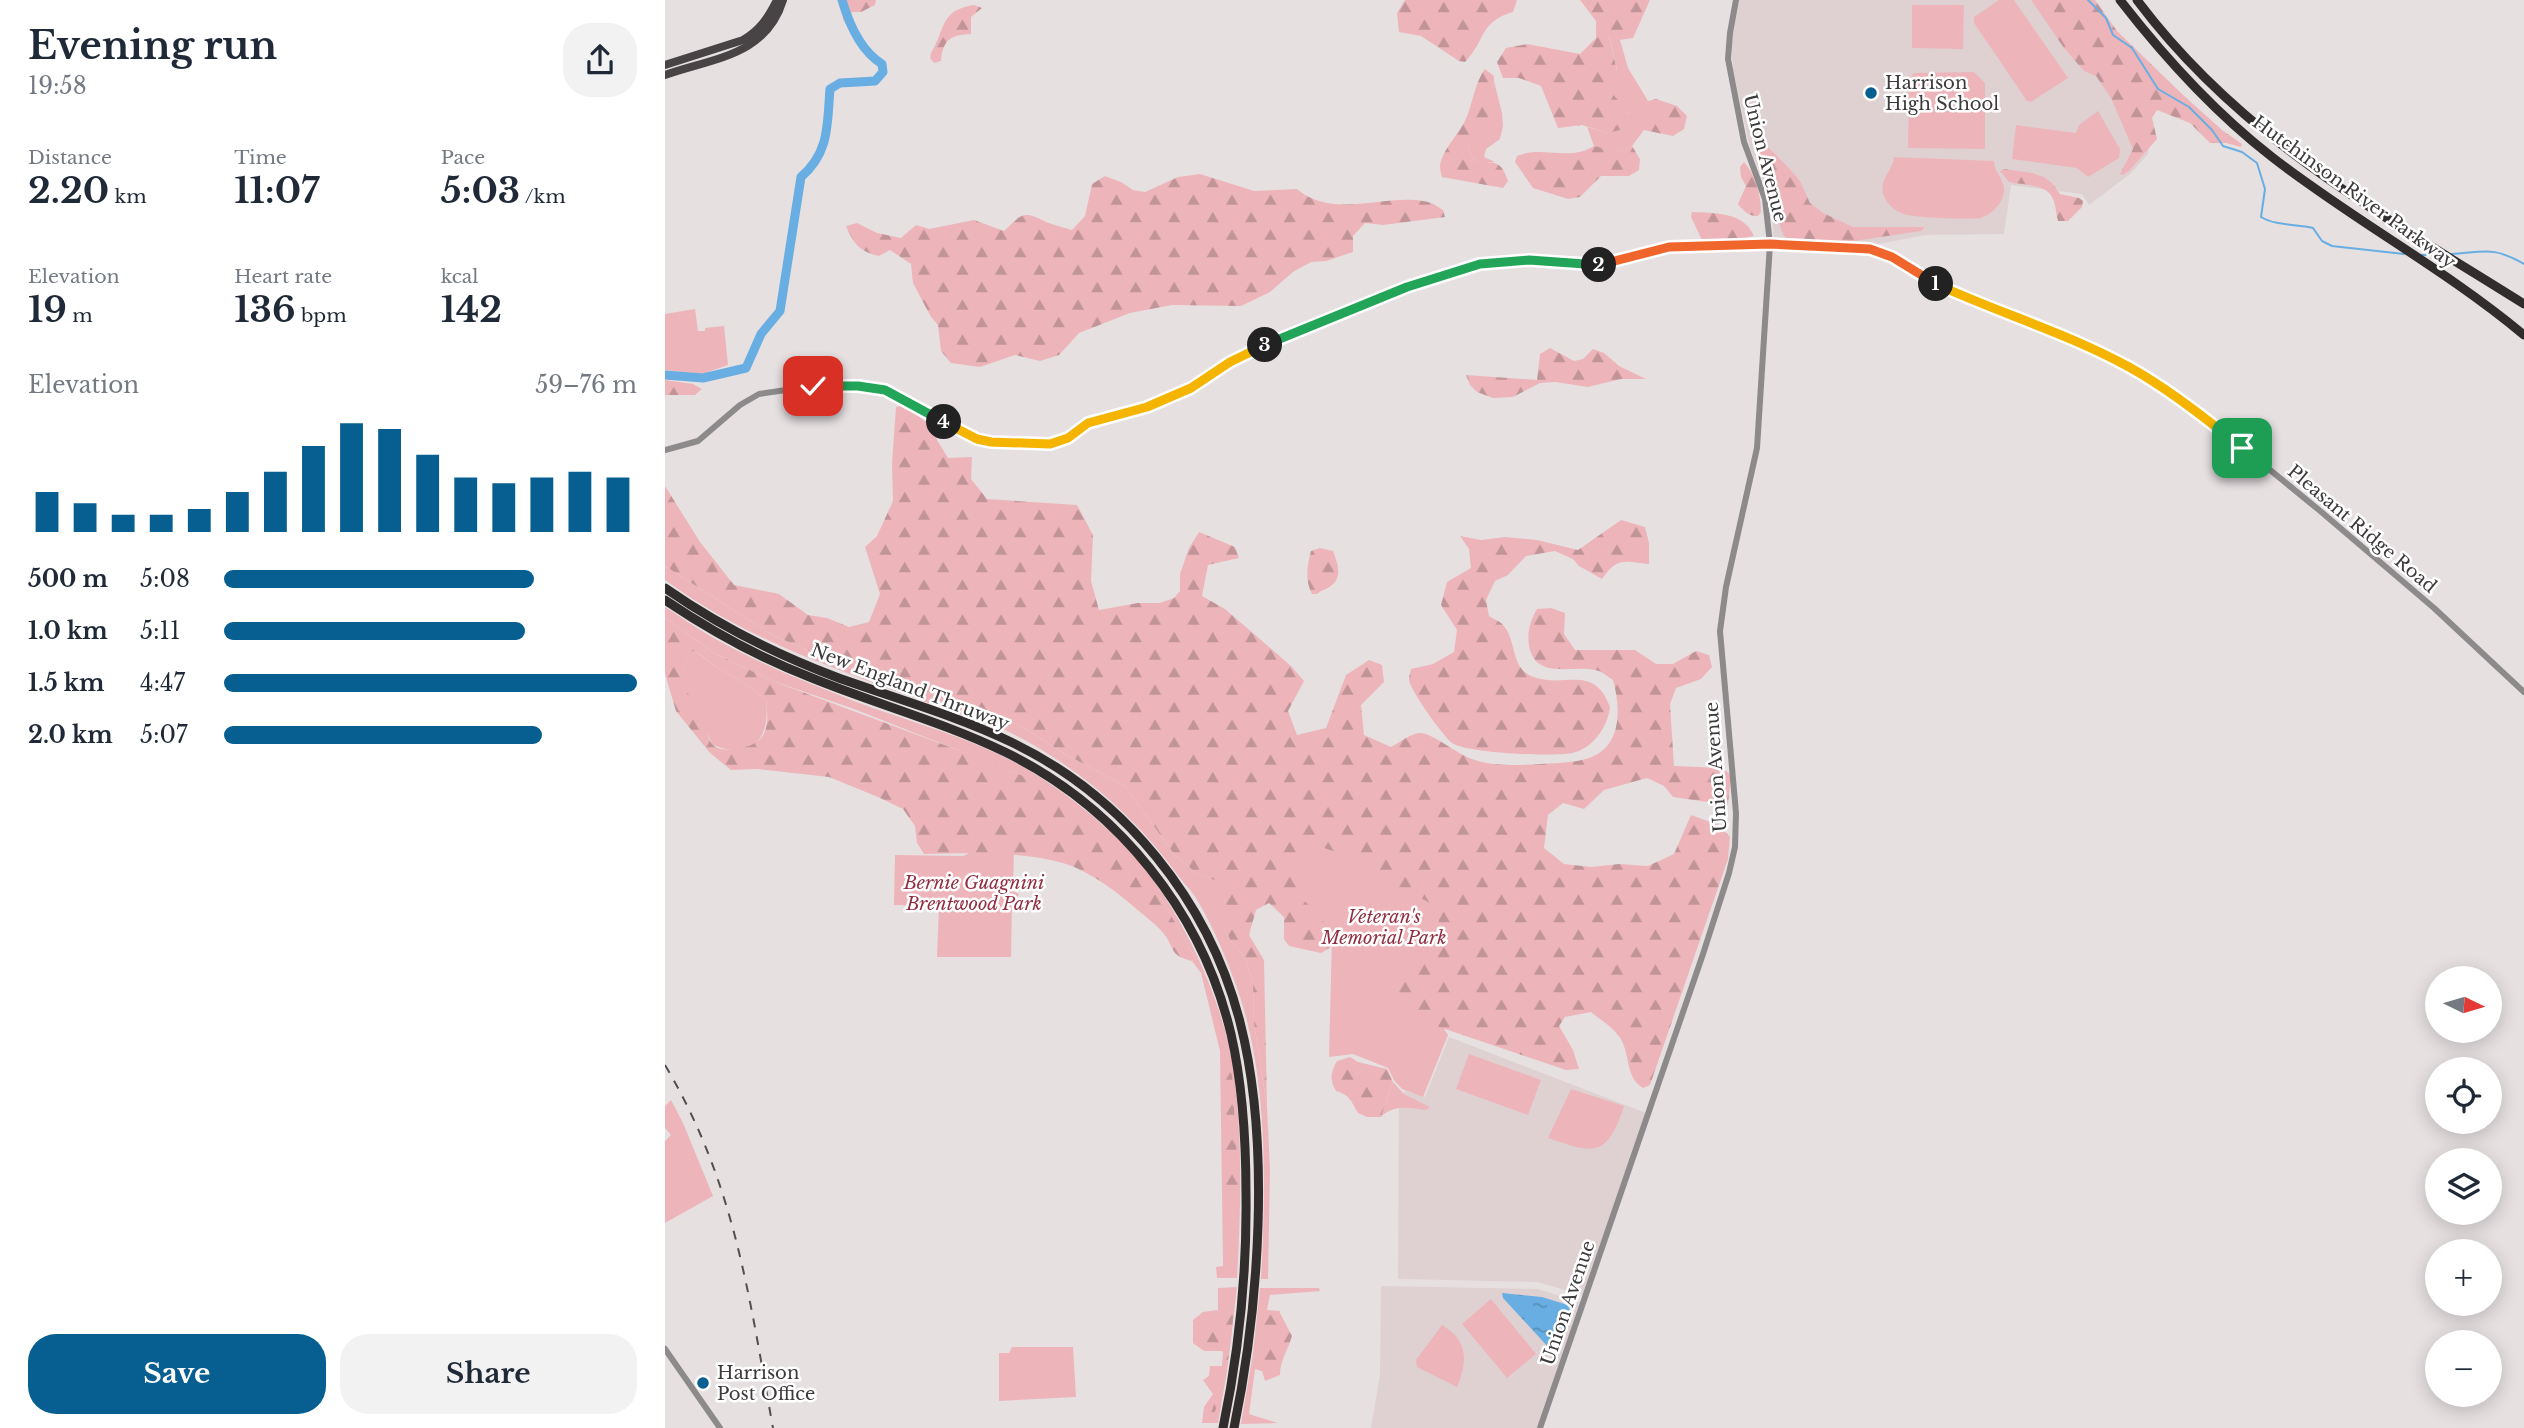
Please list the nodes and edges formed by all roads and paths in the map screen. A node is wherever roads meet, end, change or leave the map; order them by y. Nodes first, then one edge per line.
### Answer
1 (776, 0) edge
2 (783, 0) edge
3 (1736, 0) edge
4 (2114, 0) edge
5 (2120, 0) edge
6 (2137, 0) edge
7 (2165, 56) junction
8 (665, 65) edge
9 (665, 75) edge
10 (1770, 242) junction
11 (2524, 304) edge
12 (2524, 335) edge
13 (665, 450) edge
14 (665, 589) edge
15 (665, 600) edge
16 (2524, 692) edge
17 (665, 1349) edge
18 (720, 1428) edge
19 (1223, 1428) edge
20 (1234, 1428) edge
21 (1540, 1428) edge

1 - 8 main road
2 - 9 main road
3 - 10 street, Union Avenue
4 - 7 highway
5 - 7 highway, Hutchinson River Parkway
6 - 11 highway, Hutchinson River Parkway
7 - 12 highway, Hutchinson River Parkway
10 - 13 street
10 - 16 street, Pleasant Ridge Road
10 - 21 street, Union Avenue
14 - 20 highway, New England Thruway
15 - 19 highway, New England Thruway
17 - 18 street

